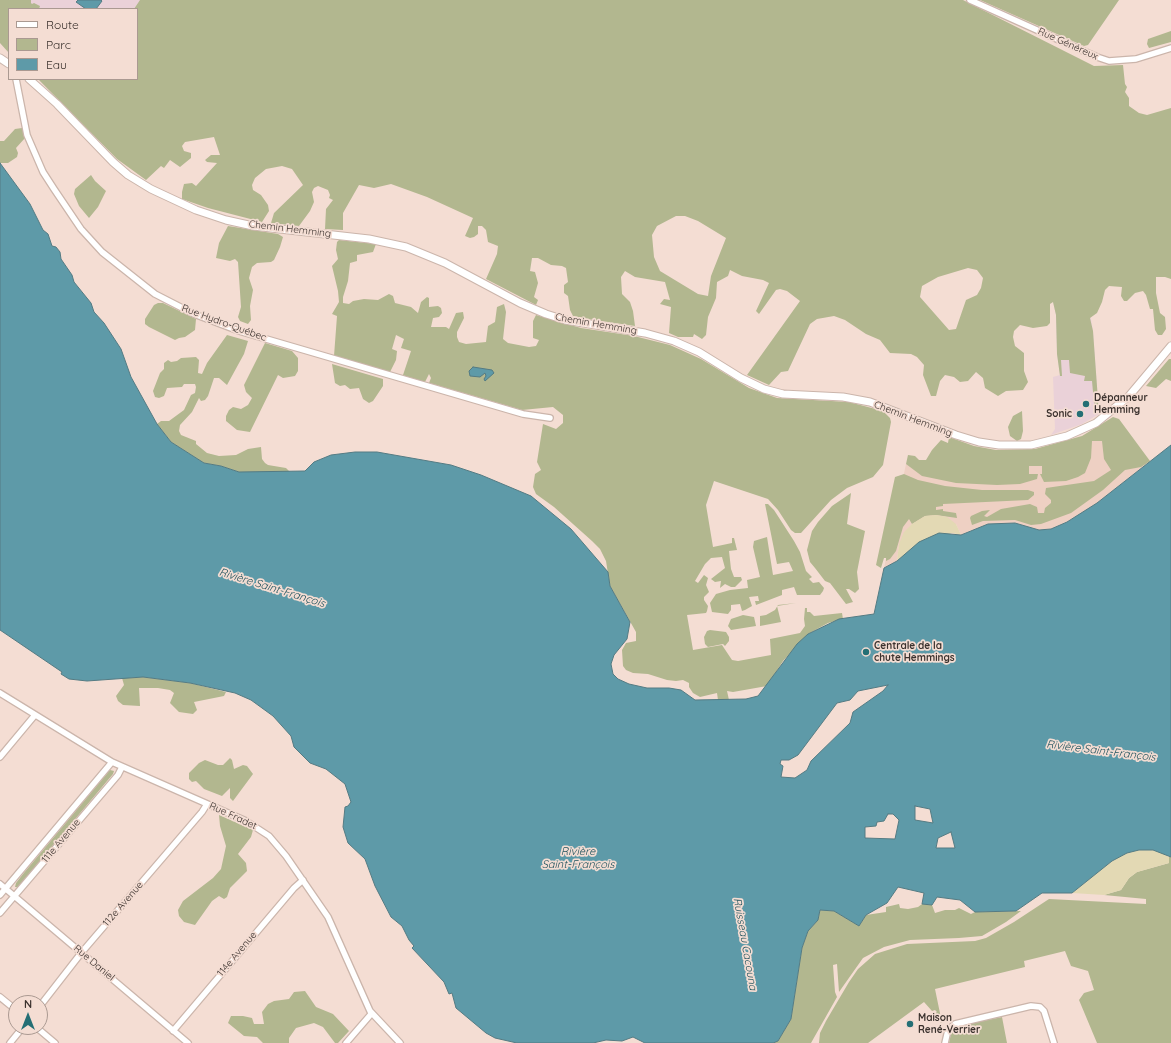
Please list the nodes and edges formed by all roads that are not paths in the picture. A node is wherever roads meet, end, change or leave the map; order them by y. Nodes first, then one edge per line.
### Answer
1 (970, 0) edge
2 (1171, 48) edge
3 (16, 80) edge
4 (20, 80) edge
5 (29, 80) edge
6 (17, 88) junction
7 (1171, 346) edge
8 (550, 418) dead end
9 (0, 693) edge
10 (35, 715) junction
11 (0, 757) edge
12 (112, 762) junction
13 (122, 767) junction
14 (207, 804) junction
15 (303, 880) junction
16 (0, 884) edge
17 (5, 889) junction
18 (0, 895) edge
19 (14, 896) junction
20 (0, 913) edge
21 (82, 952) junction
22 (48, 996) edge
23 (0, 997) edge
24 (8, 1004) edge
25 (372, 1013) junction
26 (173, 1030) junction
27 (16, 1035) edge
28 (46, 1035) edge
29 (10, 1043) edge
30 (55, 1043) edge
31 (188, 1043) edge
32 (346, 1043) edge
33 (400, 1043) edge
34 (945, 1043) edge
35 (1054, 1043) edge

1 - 2 street, Rue Généreux
3 - 6 street, Rue Hydro-Québec
4 - 6 street
5 - 7 street, Chemin Hemming
6 - 8 street, Rue Hydro-Québec
9 - 10 street, Rue Fradet
10 - 11 street
10 - 12 street, Rue Fradet
12 - 13 street, Rue Fradet
12 - 17 street, 111e Avenue
13 - 14 street, Rue Fradet
13 - 19 street, 111e Avenue
14 - 15 street, Rue Fradet
14 - 21 street, 112e Avenue
15 - 25 street, Rue Fradet
15 - 26 street, 114e Avenue
16 - 17 street, Rue Daniel
17 - 18 street, 111e Avenue
17 - 19 street, Rue Daniel
19 - 20 street, 111e Avenue
19 - 21 street, Rue Daniel
21 - 22 street, 112e Avenue
21 - 26 street, Rue Daniel
23 - 24 street
25 - 32 street
25 - 33 street, Rue Fradet
26 - 31 street, Rue Daniel
27 - 29 street
28 - 30 street
34 - 35 street

